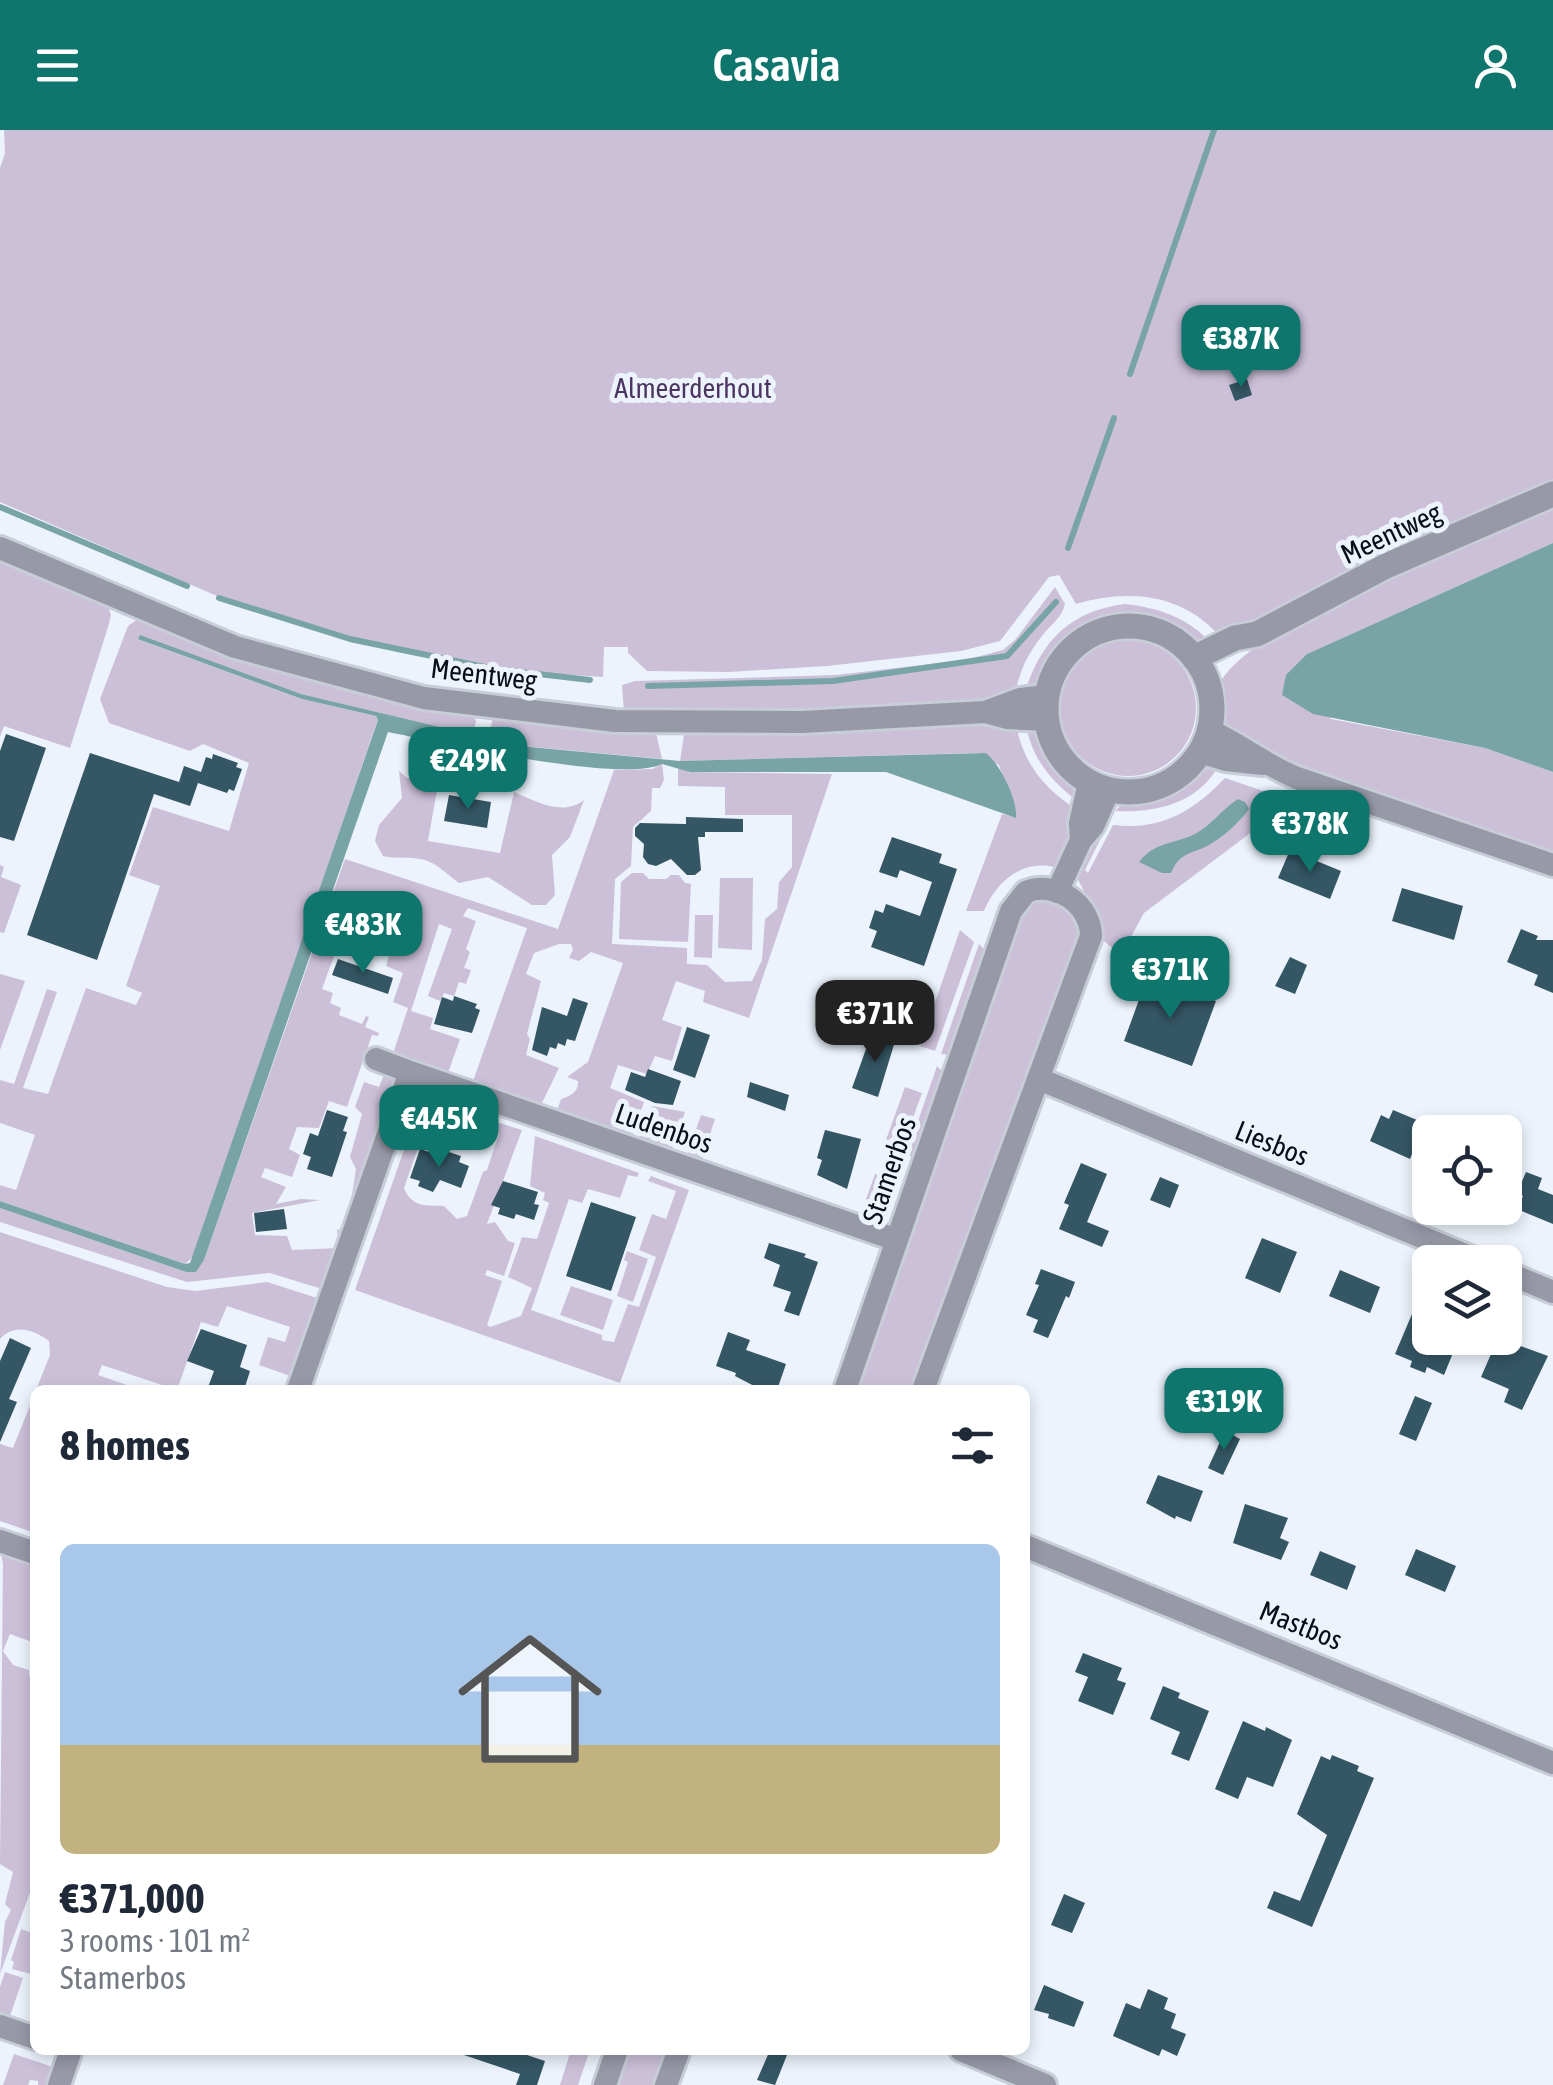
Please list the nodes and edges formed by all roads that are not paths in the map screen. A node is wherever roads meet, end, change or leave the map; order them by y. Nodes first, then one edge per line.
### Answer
1 (1553, 494) edge
2 (0, 548) edge
3 (1200, 667) junction
4 (1046, 708) junction
5 (1204, 741) junction
6 (1099, 786) junction
7 (1553, 866) edge
8 (1057, 892) junction
9 (376, 1059) dead end
10 (410, 1072) junction
11 (1039, 1079) junction
12 (897, 1240) junction
13 (1441, 1245) edge
14 (1522, 1279) edge
15 (1553, 1292) edge
16 (300, 1385) edge
17 (847, 1385) edge
18 (926, 1385) edge
19 (0, 1541) edge
20 (1030, 1548) edge
21 (30, 1551) edge
22 (1553, 1762) edge
23 (0, 2026) edge
24 (30, 2036) edge
25 (70, 2055) edge
26 (615, 2055) edge
27 (677, 2055) edge
28 (973, 2055) edge
29 (58, 2085) edge
30 (605, 2085) edge
31 (666, 2085) edge
32 (1045, 2085) edge

1 - 3 street, Meentweg
2 - 4 street, Meentweg
3 - 4 street
3 - 5 street
4 - 6 street
5 - 6 street
5 - 7 street
6 - 8 street
8 - 11 street
8 - 12 street, Stamerbos
9 - 10 street, Ludenbos
10 - 12 street, Ludenbos
10 - 16 street
11 - 13 street, Liesbos
11 - 18 street
12 - 17 street, Stamerbos
14 - 15 street
19 - 21 street
20 - 22 street, Mastbos
23 - 24 street
25 - 29 street
26 - 30 street
27 - 31 street
28 - 32 street

